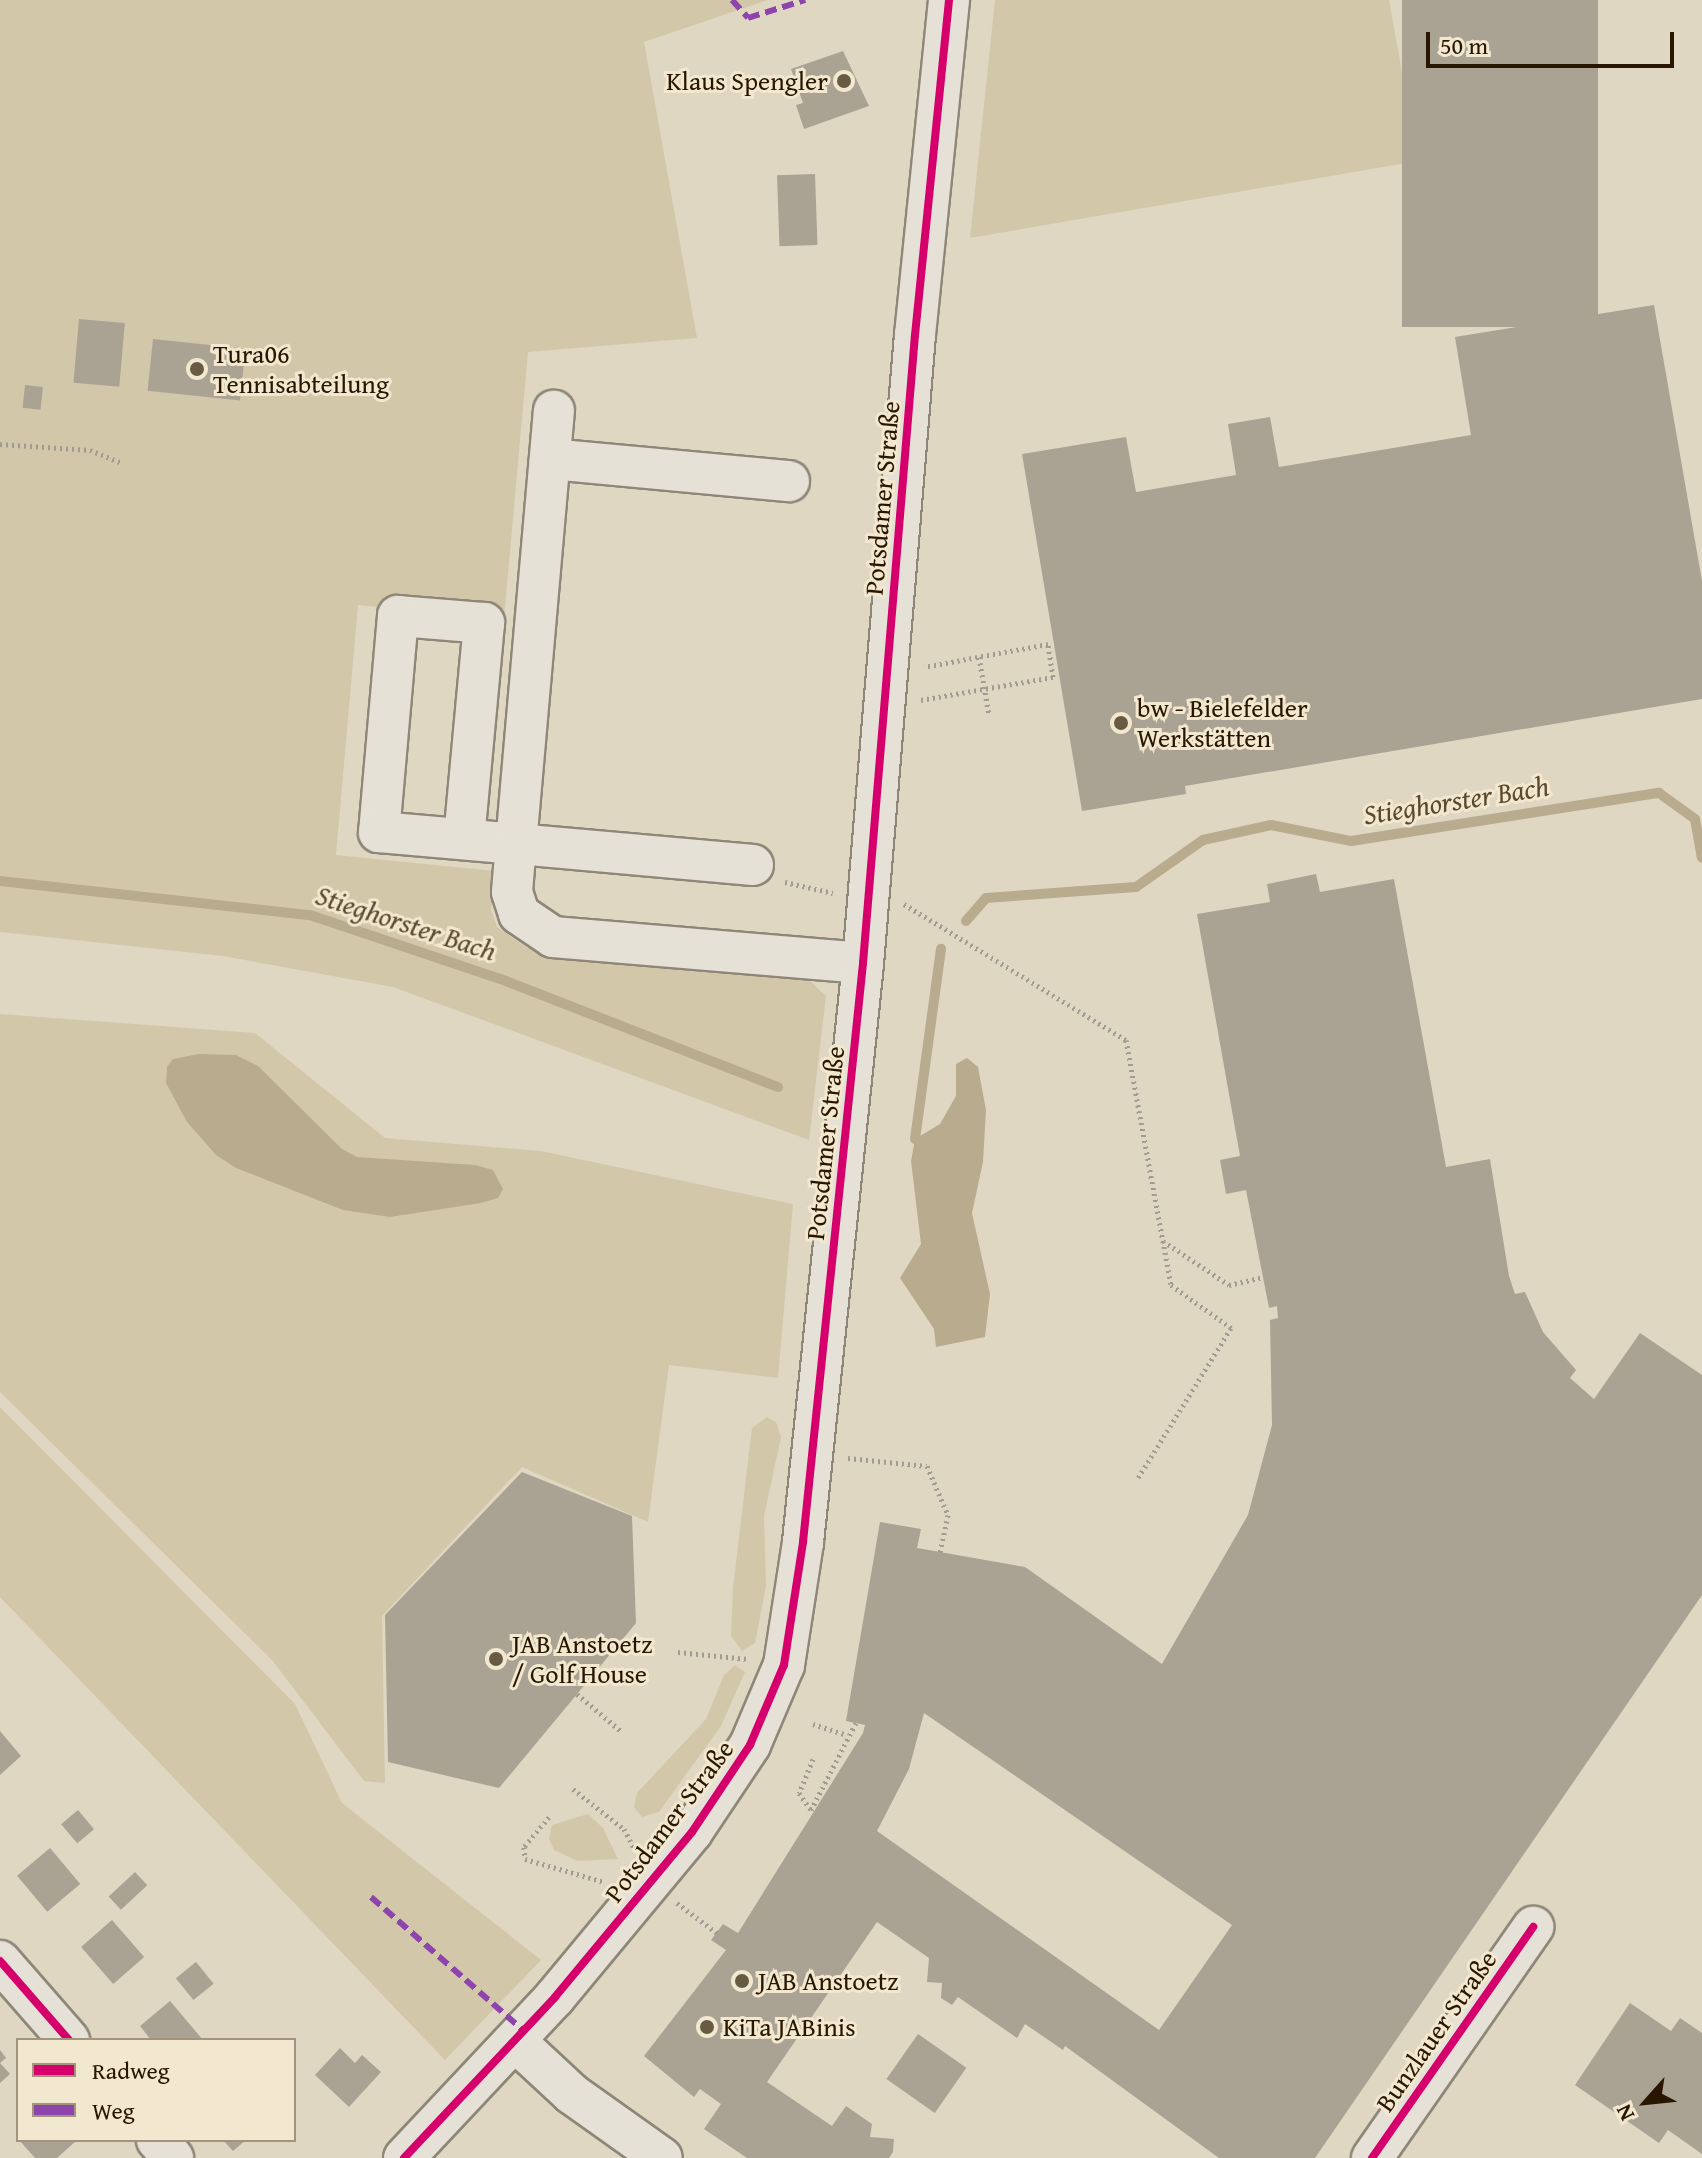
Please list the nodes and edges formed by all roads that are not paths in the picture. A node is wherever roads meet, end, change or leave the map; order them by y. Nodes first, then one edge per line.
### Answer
1 (949, 0) edge
2 (554, 411) dead end
3 (550, 459) junction
4 (789, 481) dead end
5 (464, 839) junction
6 (516, 844) junction
7 (753, 865) road end
8 (863, 963) junction
9 (1533, 1927) dead end
10 (0, 1961) edge
11 (67, 2038) edge
12 (515, 2041) junction
13 (159, 2142) edge
14 (173, 2158) edge
15 (404, 2158) edge
16 (662, 2158) edge
17 (1372, 2158) edge

1 - 8 street, Potsdamer Straße
2 - 3 street
3 - 4 street
3 - 6 street
5 - 5 street
5 - 6 street
6 - 7 street
6 - 8 street
8 - 12 street, Potsdamer Straße
9 - 17 street, Bunzlauer Straße
10 - 11 street
12 - 15 street, Potsdamer Straße
12 - 16 street
13 - 14 street

